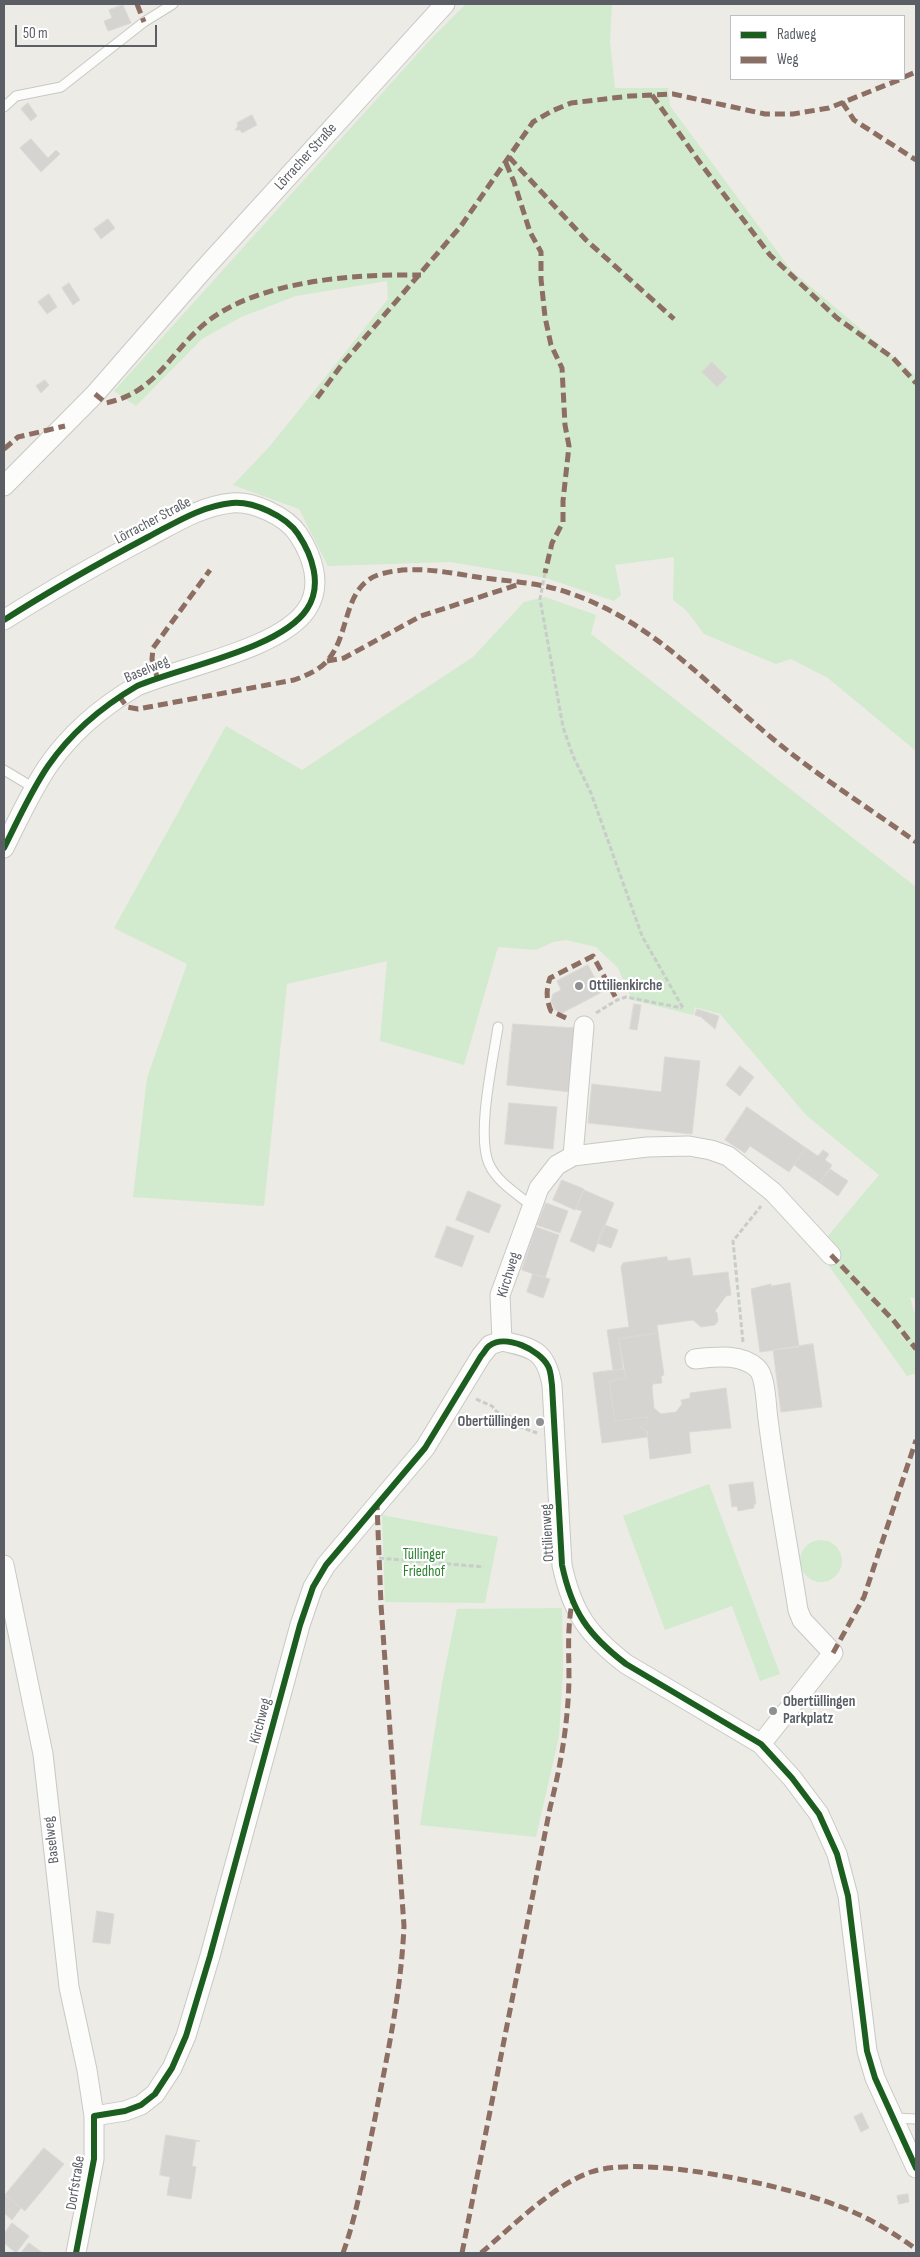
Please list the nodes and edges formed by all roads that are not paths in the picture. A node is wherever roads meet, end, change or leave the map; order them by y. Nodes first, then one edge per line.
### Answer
1 (174, 4) edge
2 (445, 4) edge
3 (4, 107) edge
4 (4, 486) edge
5 (313, 584) joint
6 (4, 620) edge
7 (4, 770) edge
8 (34, 788) junction
9 (4, 848) edge
10 (584, 1026) road end
11 (498, 1027) dead end
12 (573, 1156) junction
13 (532, 1206) junction
14 (830, 1255) dead end
15 (502, 1341) junction
16 (695, 1359) dead end
17 (4, 1565) edge
18 (761, 1744) junction
19 (94, 2116) junction
20 (893, 2118) junction
21 (916, 2118) edge
22 (916, 2168) edge
23 (76, 2253) edge

1 - 3 lane
2 - 4 street, Lörracher Straße
5 - 6 street, Lörracher Straße
5 - 8 street, Baselweg
7 - 8 lane
8 - 9 street, Baselweg
10 - 12 street
11 - 13 lane
12 - 13 street, Kirchweg
12 - 14 street, Kirchweg
13 - 15 street, Kirchweg
15 - 18 street, Ottilienweg
15 - 19 street, Kirchweg
16 - 18 street
17 - 19 street, Baselweg
18 - 20 street, Ottilienweg
19 - 23 street, Dorfstraße
20 - 21 lane
20 - 22 street, Ottilienweg

